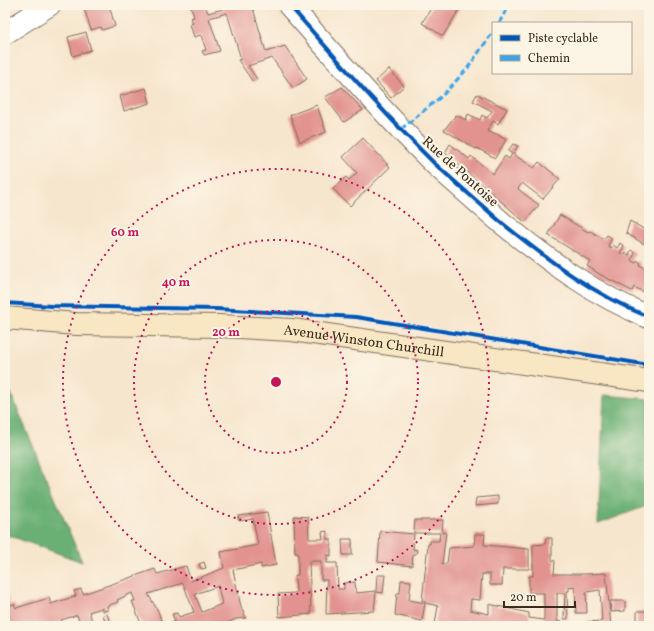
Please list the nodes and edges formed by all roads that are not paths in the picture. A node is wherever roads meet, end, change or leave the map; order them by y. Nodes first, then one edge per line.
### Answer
1 (49, 5) edge
2 (288, 5) edge
3 (5, 33) edge
4 (649, 317) edge
5 (5, 318) edge
6 (76, 324) junction
7 (5, 329) edge
8 (649, 381) edge

1 - 3 street
2 - 4 street, Rue de Pontoise
5 - 6 main road, Avenue Winston Churchill
6 - 7 main road, Avenue Winston Churchill
6 - 8 main road, Avenue Winston Churchill

